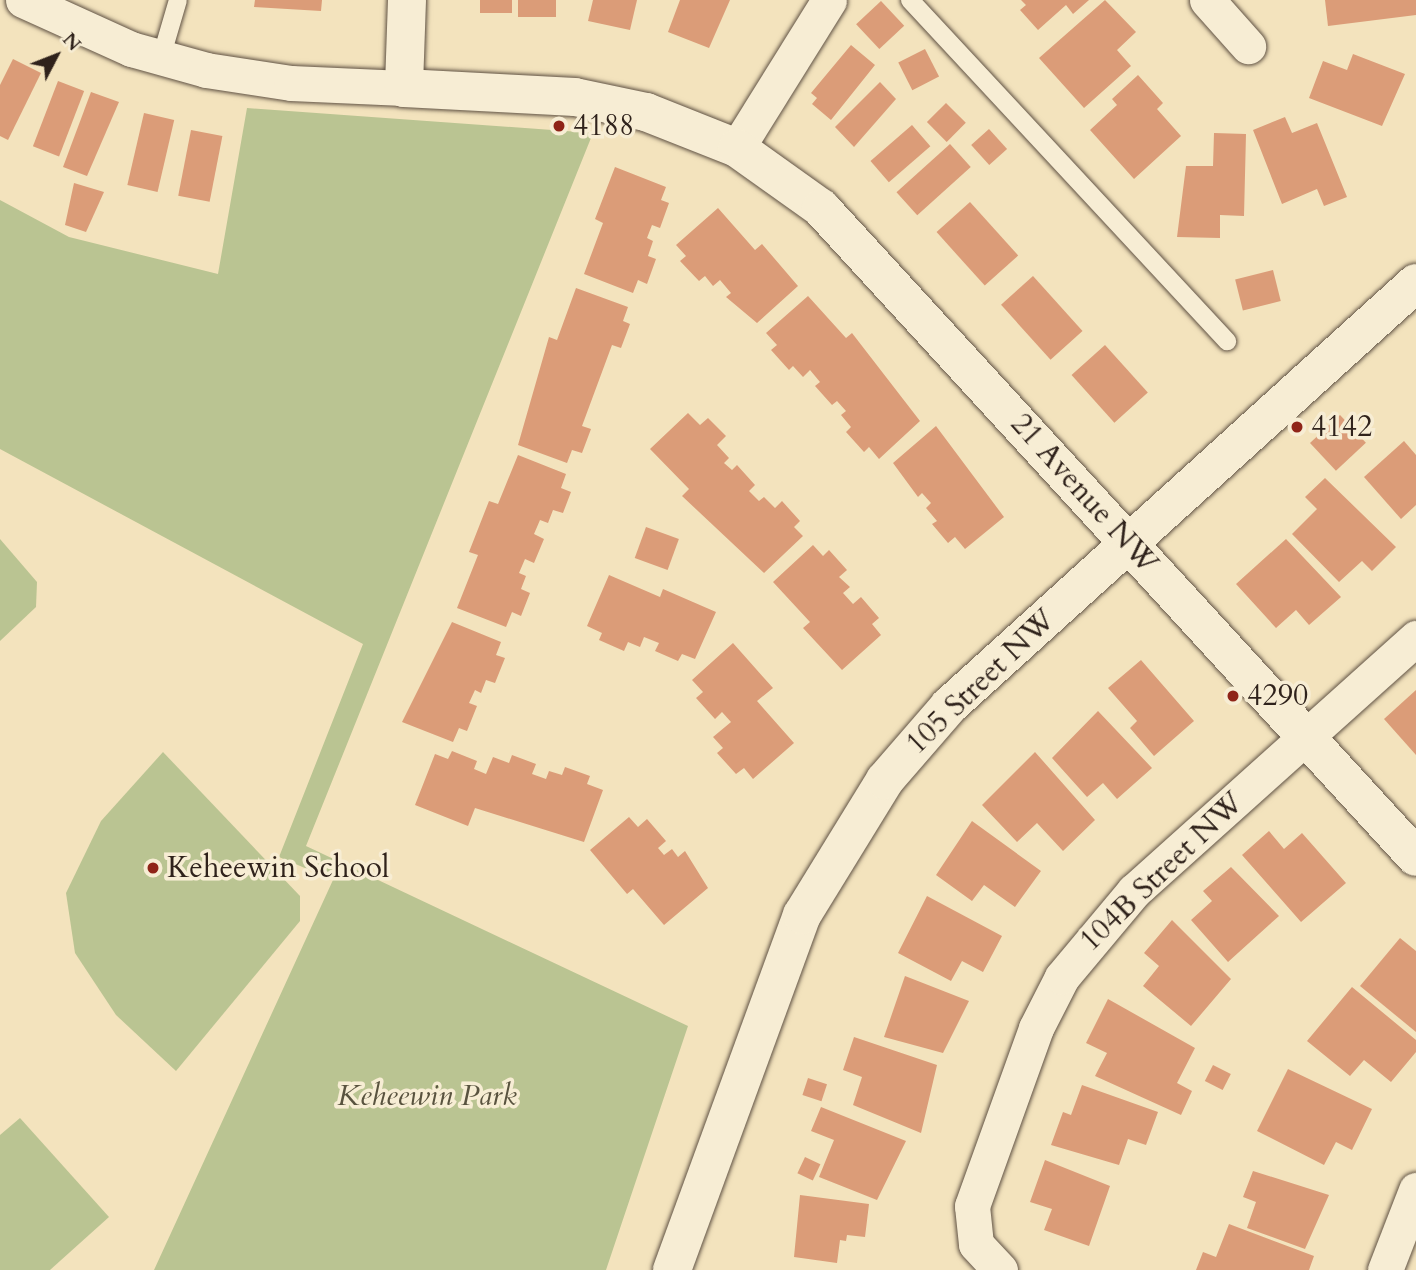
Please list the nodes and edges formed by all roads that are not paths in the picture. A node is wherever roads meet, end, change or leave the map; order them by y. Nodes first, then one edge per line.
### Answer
1 (23, 0) edge
2 (178, 0) edge
3 (407, 0) edge
4 (828, 0) edge
5 (910, 0) edge
6 (1207, 0) edge
7 (1248, 46) dead end
8 (161, 58) junction
9 (404, 88) junction
10 (737, 148) junction
11 (1416, 284) edge
12 (1227, 341) dead end
13 (1129, 544) junction
14 (1416, 638) edge
15 (1305, 737) junction
16 (1416, 857) edge
17 (1416, 1190) edge
18 (672, 1270) edge
19 (1000, 1270) edge
20 (1385, 1270) edge

1 - 8 street
2 - 8 lane
3 - 9 street
4 - 10 street
5 - 12 lane
6 - 7 street
8 - 9 street
9 - 10 street, 21 Avenue NW
10 - 13 street, 21 Avenue NW
11 - 13 street, 105 Street NW
13 - 15 street, 21 Avenue NW
13 - 18 street, 105 Street NW
14 - 15 street, 104B Street NW
15 - 16 street, 21 Avenue NW
15 - 19 street, 104B Street NW
17 - 20 street

